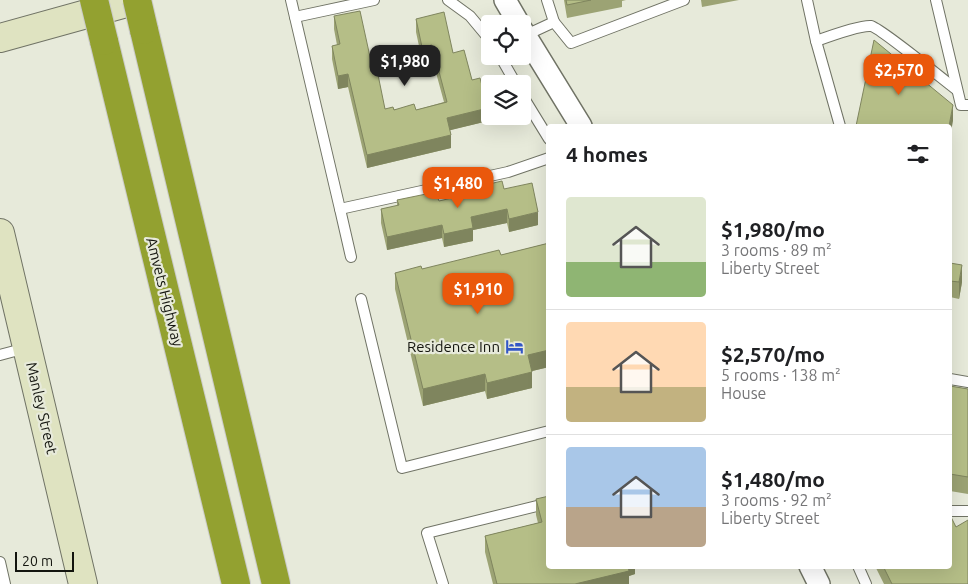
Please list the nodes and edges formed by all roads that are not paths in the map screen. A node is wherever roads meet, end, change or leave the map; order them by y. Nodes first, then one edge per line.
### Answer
1 (94, 0) edge
2 (137, 0) edge
3 (292, 0) edge
4 (374, 0) edge
5 (448, 0) edge
6 (505, 0) edge
7 (547, 0) edge
8 (684, 0) edge
9 (807, 0) edge
10 (936, 0) edge
11 (514, 15) edge
12 (296, 17) junction
13 (554, 22) junction
14 (531, 27) edge
15 (481, 29) edge
16 (0, 38) edge
17 (816, 41) junction
18 (531, 44) edge
19 (957, 90) junction
20 (968, 105) edge
21 (531, 110) edge
22 (580, 124) edge
23 (839, 124) edge
24 (546, 134) edge
25 (546, 159) edge
26 (340, 209) junction
27 (0, 233) edge
28 (351, 257) dead end
29 (361, 299) dead end
30 (27, 347) junction
31 (0, 355) edge
32 (952, 379) edge
33 (968, 382) edge
34 (546, 432) edge
35 (546, 504) edge
36 (952, 511) edge
37 (968, 511) edge
38 (0, 562) edge
39 (812, 569) edge
40 (859, 569) edge
41 (5, 584) edge
42 (82, 584) edge
43 (236, 584) edge
44 (276, 584) edge
45 (443, 584) edge
46 (819, 584) edge
47 (866, 584) edge

1 - 43 highway, Amvets Highway, bridge
2 - 16 main road
2 - 44 highway, bridge
3 - 12 lane
4 - 12 lane
5 - 15 lane
6 - 11 street
7 - 13 lane
8 - 13 lane
9 - 17 lane
10 - 19 lane
12 - 26 lane
13 - 14 lane
17 - 19 lane
17 - 23 lane
18 - 22 street
19 - 20 lane
21 - 24 lane
25 - 26 lane
26 - 28 lane
27 - 30 main road, Manley Street
29 - 34 lane
30 - 31 lane
30 - 42 main road, Manley Street
32 - 33 lane
35 - 45 lane
36 - 37 lane
38 - 41 lane
39 - 46 street
40 - 47 lane

